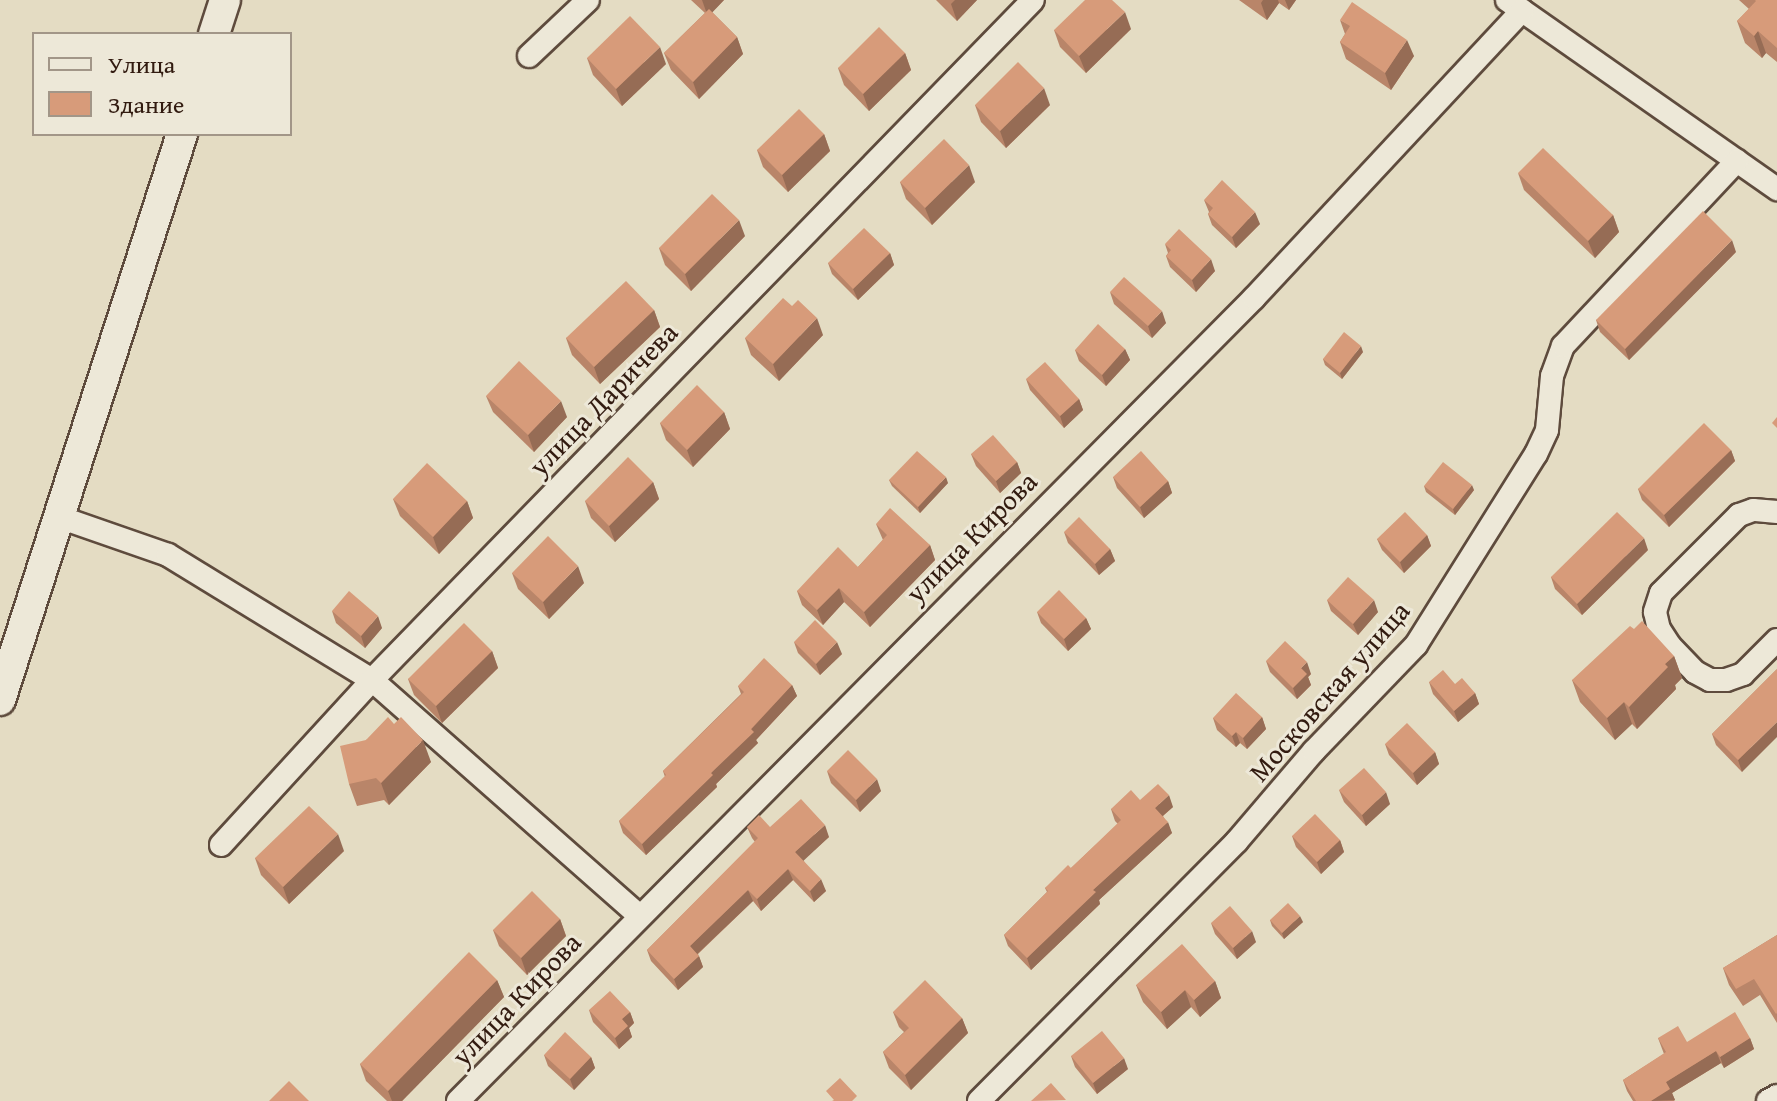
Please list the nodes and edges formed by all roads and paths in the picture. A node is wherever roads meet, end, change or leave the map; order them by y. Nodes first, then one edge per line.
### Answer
1 (225, 0) edge
2 (588, 0) edge
3 (1033, 0) edge
4 (1514, 6) edge
5 (215, 32) edge
6 (529, 56) dead end
7 (181, 136) edge
8 (1737, 161) junction
9 (1777, 189) edge
10 (1777, 512) edge
11 (59, 517) junction
12 (1777, 640) edge
13 (372, 680) junction
14 (0, 700) edge
15 (221, 845) dead end
16 (639, 915) junction
17 (1777, 1096) edge
18 (458, 1101) edge
19 (979, 1101) edge
20 (1768, 1101) edge

1 - 5 main road
2 - 6 street
3 - 13 street, улица Даричева
4 - 8 street
4 - 16 street, улица Кирова
7 - 11 main road
8 - 9 street
8 - 19 street, Московская улица
10 - 12 street
11 - 13 street
11 - 14 main road
13 - 15 street, улица Даричева
13 - 16 street
16 - 18 street, улица Кирова
17 - 20 street

